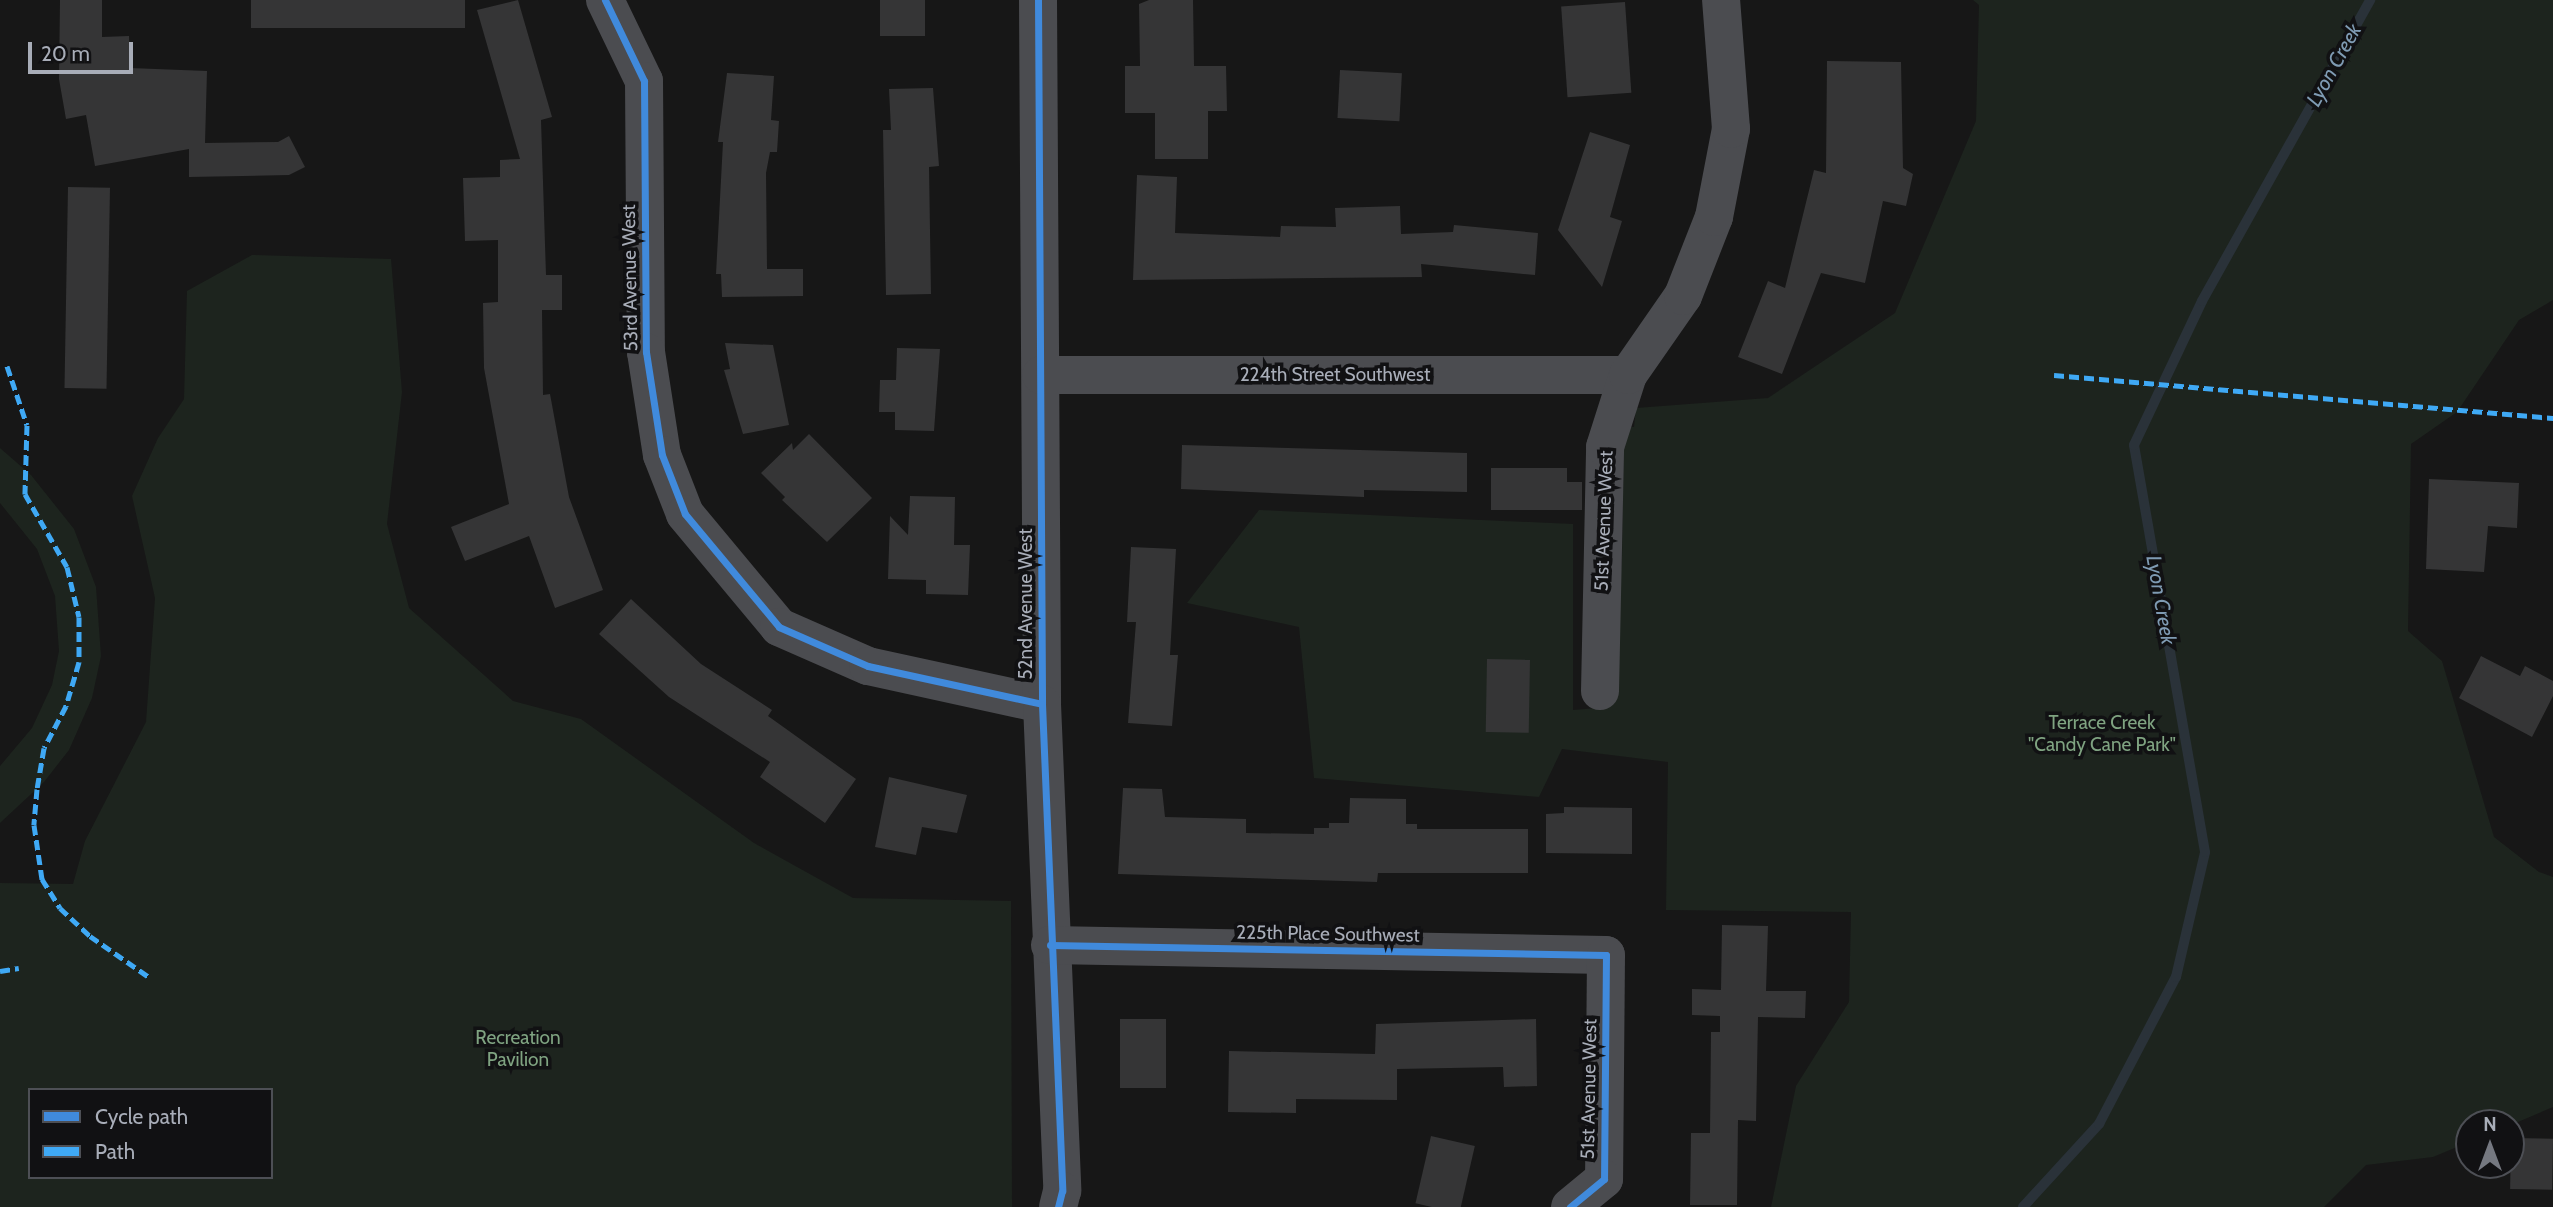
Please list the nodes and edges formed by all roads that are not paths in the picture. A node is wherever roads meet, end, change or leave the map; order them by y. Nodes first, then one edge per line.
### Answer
1 (605, 0) edge
2 (1038, 0) edge
3 (1721, 0) edge
4 (1041, 375) junction
5 (1628, 375) junction
6 (1600, 691) dead end
7 (1042, 704) junction
8 (1050, 945) junction
9 (1606, 955) joint
10 (1058, 1207) edge
11 (1570, 1207) edge

1 - 7 street, 53rd Avenue West
2 - 4 street, 52nd Avenue West
3 - 5 street, 51st Avenue West
4 - 5 street, 224th Street Southwest
4 - 7 street, 52nd Avenue West
5 - 6 street, 51st Avenue West
7 - 8 street, 52nd Avenue West
8 - 9 street, 225th Place Southwest
8 - 10 street, 52nd Avenue West
9 - 11 street, 51st Avenue West

